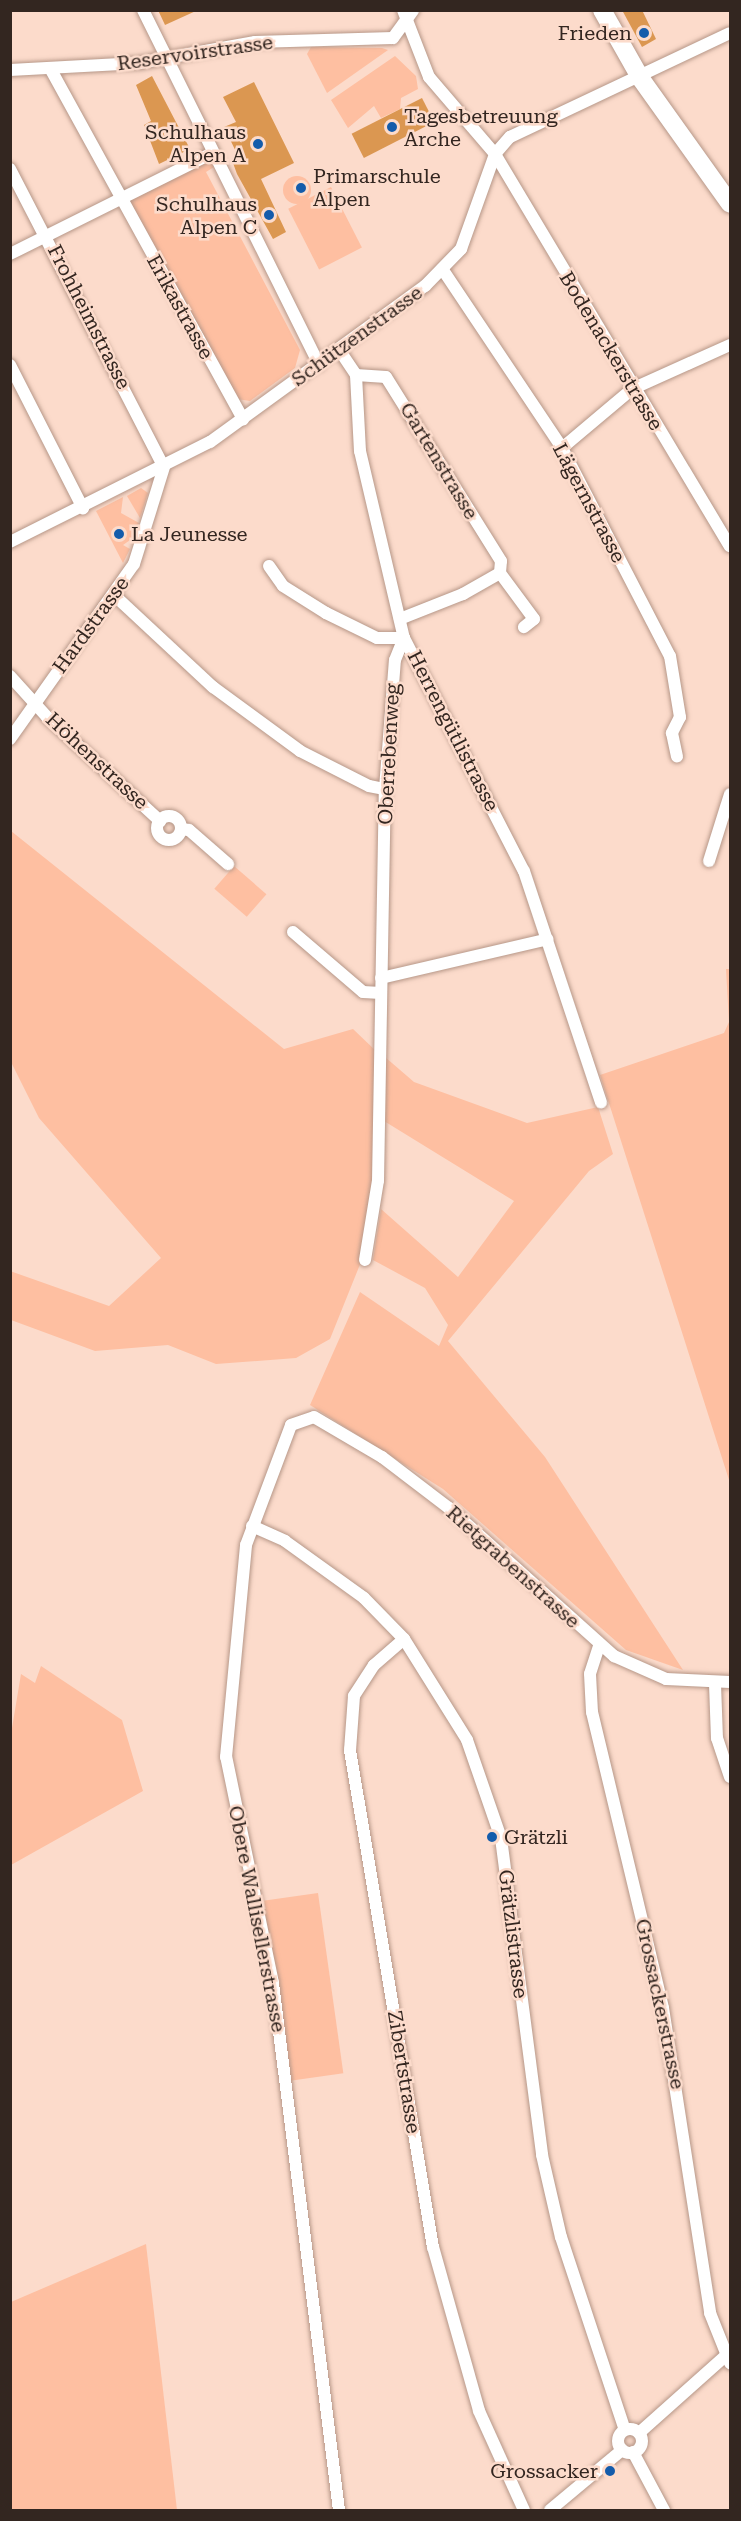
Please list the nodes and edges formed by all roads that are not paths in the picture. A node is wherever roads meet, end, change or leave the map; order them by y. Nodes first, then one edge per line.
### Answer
1 (143, 10) edge
2 (413, 10) edge
3 (602, 10) edge
4 (405, 17) edge
5 (730, 33) edge
6 (167, 60) junction
7 (50, 68) junction
8 (10, 70) edge
9 (641, 80) junction
10 (213, 153) junction
11 (495, 154) junction
12 (10, 169) edge
13 (121, 198) junction
14 (730, 204) edge
15 (48, 235) junction
16 (10, 254) edge
17 (442, 270) junction
18 (730, 345) edge
19 (340, 351) junction
20 (10, 365) edge
21 (319, 365) junction
22 (356, 375) junction
23 (632, 389) junction
24 (243, 419) junction
25 (562, 448) junction
26 (164, 467) junction
27 (83, 508) junction
28 (10, 542) edge
29 (730, 546) edge
30 (269, 566) dead end
31 (500, 573) junction
32 (115, 597) junction
33 (400, 619) junction
34 (524, 627) dead end
35 (404, 638) junction
36 (10, 676) edge
37 (37, 699) junction
38 (10, 738) edge
39 (677, 756) dead end
40 (385, 789) junction
41 (730, 794) edge
42 (160, 821) junction
43 (181, 829) junction
44 (710, 861) dead end
45 (228, 864) dead end
46 (293, 932) dead end
47 (548, 939) junction
48 (381, 978) junction
49 (381, 993) junction
50 (601, 1103) dead end
51 (365, 1260) dead end
52 (306, 1416) joint
53 (252, 1526) junction
54 (404, 1639) junction
55 (599, 1646) junction
56 (730, 1682) edge
57 (715, 1684) junction
58 (730, 1777) edge
59 (729, 2357) edge
60 (625, 2430) junction
61 (639, 2433) junction
62 (628, 2451) junction
63 (339, 2511) edge
64 (524, 2511) edge
65 (550, 2511) edge
66 (664, 2511) edge

1 - 6 street
2 - 4 street
3 - 9 street
4 - 6 street, Reservoirstrasse
4 - 11 street, Bodenackerstrasse
5 - 9 street
6 - 7 street, Reservoirstrasse
6 - 10 street
7 - 8 street, Reservoirstrasse
7 - 13 street, Erikastrasse
9 - 11 street
9 - 14 street
10 - 13 street
10 - 21 street
11 - 17 street, Schützenstrasse
11 - 23 street, Bodenackerstrasse
12 - 15 street, Frohheimstrasse
13 - 15 street
13 - 24 street, Erikastrasse
15 - 16 street
15 - 26 street, Frohheimstrasse
17 - 19 street, Schützenstrasse
17 - 25 street, Lägernstrasse
18 - 23 street
19 - 21 street, Schützenstrasse
19 - 22 street
20 - 27 street
21 - 24 street, Schützenstrasse
22 - 31 street, Gartenstrasse
22 - 33 street, Herrengütlistrasse
23 - 25 street
23 - 29 street, Bodenackerstrasse
24 - 26 street, Schützenstrasse
25 - 39 street, Lägernstrasse
26 - 27 street, Schützenstrasse
26 - 32 street, Hardstrasse
27 - 28 street, Schützenstrasse
30 - 35 street
31 - 33 street
31 - 34 street, Gartenstrasse
32 - 37 street, Hardstrasse
32 - 40 street
33 - 35 street, Herrengütlistrasse
35 - 40 street, Oberrebenweg
35 - 47 street, Herrengütlistrasse
36 - 37 street, Höhenstrasse
37 - 38 street, Hardstrasse
37 - 42 street, Höhenstrasse
40 - 48 street, Oberrebenweg
41 - 44 street
42 - 43 street, Höhenstrasse
42 - 43 street, Höhenstrasse
43 - 45 street, Höhenstrasse
46 - 49 street
47 - 48 street
47 - 50 street, Herrengütlistrasse
48 - 49 street, Oberrebenweg
49 - 51 street, Oberrebenweg
52 - 53 street, Obere Wallisellerstrasse
52 - 55 street, Rietgrabenstrasse
53 - 54 street, Grätzlistrasse
53 - 63 street, Obere Wallisellerstrasse
54 - 60 street, Grätzlistrasse
54 - 64 street, Zibertstrasse
55 - 57 street, Rietgrabenstrasse
55 - 59 street, Grossackerstrasse
56 - 57 street, Rietgrabenstrasse
57 - 58 street
59 - 61 street
60 - 61 street
60 - 62 street
61 - 62 street
62 - 65 street
62 - 66 street

